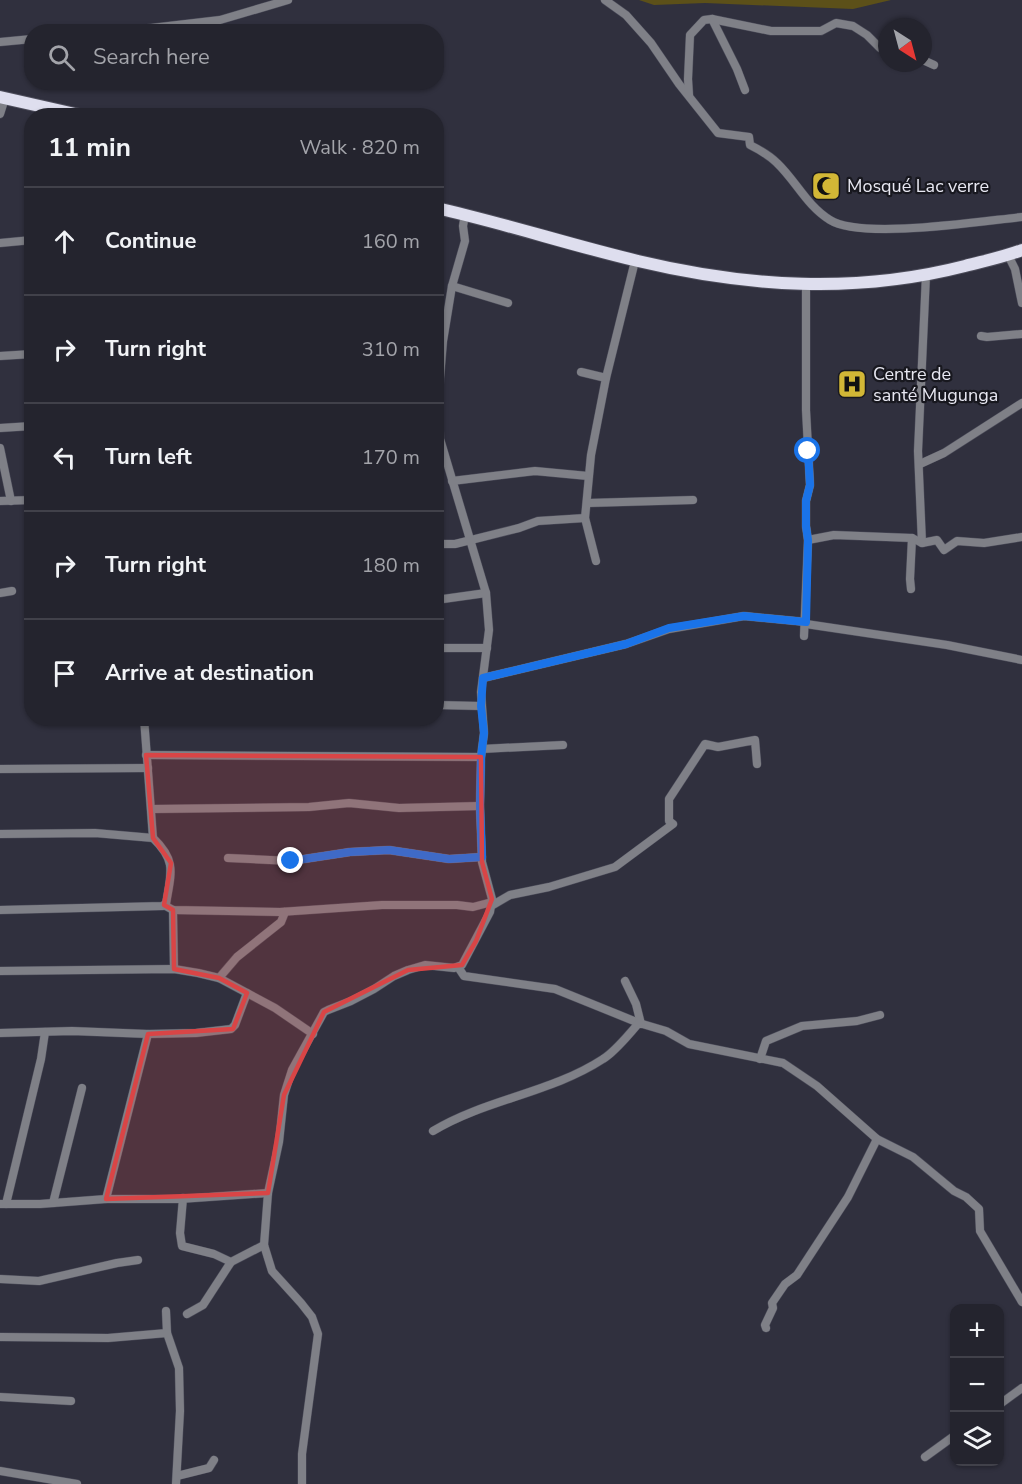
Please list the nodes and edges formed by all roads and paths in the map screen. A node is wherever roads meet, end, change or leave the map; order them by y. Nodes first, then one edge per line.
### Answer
1 (288, 0) edge
2 (604, 0) edge
3 (712, 19) junction
4 (186, 24) edge
5 (24, 40) edge
6 (0, 42) edge
7 (878, 46) edge
8 (745, 90) dead end
9 (689, 97) junction
10 (3, 98) edge
11 (48, 108) edge
12 (0, 114) edge
13 (444, 210) edge
14 (465, 214) junction
15 (1022, 217) edge
16 (24, 241) edge
17 (0, 243) edge
18 (1022, 250) edge
19 (1008, 255) junction
20 (635, 261) junction
21 (926, 275) junction
22 (806, 285) junction
23 (452, 286) junction
24 (508, 303) dead end
25 (1022, 303) edge
26 (1022, 334) edge
27 (444, 335) edge
28 (981, 336) dead end
29 (24, 354) edge
30 (0, 356) edge
31 (580, 372) dead end
32 (606, 378) junction
33 (1022, 403) edge
34 (24, 426) edge
35 (0, 428) edge
36 (0, 448) edge
37 (444, 455) edge
38 (920, 464) junction
39 (447, 467) junction
40 (444, 468) edge
41 (588, 476) junction
42 (452, 480) junction
43 (24, 500) edge
44 (693, 500) dead end
45 (0, 501) edge
46 (11, 501) junction
47 (588, 503) junction
48 (585, 518) junction
49 (1022, 537) edge
50 (912, 538) junction
51 (470, 539) junction
52 (808, 540) junction
53 (922, 543) junction
54 (444, 544) edge
55 (596, 561) dead end
56 (911, 590) dead end
57 (12, 591) dead end
58 (0, 593) edge
59 (486, 593) junction
60 (444, 599) edge
61 (806, 623) junction
62 (804, 636) dead end
63 (444, 648) edge
64 (487, 648) junction
65 (1022, 660) edge
66 (483, 678) junction
67 (444, 705) edge
68 (481, 706) junction
69 (144, 726) edge
70 (562, 746) dead end
71 (482, 753) junction
72 (146, 755) junction
73 (757, 764) dead end
74 (148, 768) junction
75 (0, 769) edge
76 (480, 806) junction
77 (153, 809) junction
78 (0, 834) edge
79 (153, 838) junction
80 (482, 857) junction
81 (228, 858) dead end
82 (491, 904) junction
83 (164, 905) junction
84 (0, 910) edge
85 (173, 910) junction
86 (285, 912) junction
87 (458, 967) junction
88 (174, 969) junction
89 (0, 971) edge
90 (219, 978) junction
91 (625, 981) dead end
92 (247, 993) junction
93 (880, 1015) dead end
94 (640, 1024) junction
95 (45, 1032) junction
96 (0, 1033) edge
97 (148, 1034) junction
98 (313, 1034) junction
99 (760, 1059) junction
100 (82, 1088) dead end
101 (433, 1131) dead end
102 (877, 1139) junction
103 (268, 1193) junction
104 (183, 1198) junction
105 (106, 1199) junction
106 (53, 1203) junction
107 (3, 1204) edge
108 (264, 1245) junction
109 (138, 1260) dead end
110 (231, 1262) junction
111 (0, 1279) edge
112 (1022, 1302) edge
113 (166, 1311) dead end
114 (188, 1314) dead end
115 (766, 1328) dead end
116 (166, 1333) junction
117 (0, 1337) edge
118 (1022, 1388) edge
119 (0, 1397) edge
120 (71, 1401) dead end
121 (1004, 1401) edge
122 (950, 1439) edge
123 (925, 1457) dead end
124 (214, 1460) dead end
125 (0, 1471) edge
126 (177, 1480) edge
127 (77, 1484) edge
128 (302, 1484) edge

1 - 4 street
2 - 9 street
3 - 7 street
3 - 8 street
3 - 9 street
5 - 6 street
9 - 15 street
10 - 11 highway
10 - 12 street
13 - 14 highway
14 - 20 highway
14 - 23 street
16 - 17 street
18 - 19 highway
19 - 21 highway
19 - 25 street
20 - 22 highway
20 - 32 street
21 - 22 highway
21 - 38 street
22 - 52 street
23 - 24 street
23 - 27 street
26 - 28 street
29 - 30 street
31 - 32 street
32 - 41 street
33 - 38 street
34 - 35 street
36 - 46 street
37 - 39 street
38 - 53 street
39 - 40 street
39 - 42 street
41 - 42 street
41 - 47 street
42 - 51 street
43 - 46 street
44 - 47 street
45 - 46 street
47 - 48 street
48 - 51 street
48 - 55 street
49 - 53 street
50 - 52 street
50 - 53 street
50 - 56 street
51 - 54 street
51 - 59 street
52 - 61 street
57 - 58 street
59 - 60 street
59 - 64 street
61 - 62 street
61 - 65 street
61 - 66 street
63 - 64 street
64 - 66 street
66 - 68 street
67 - 68 street
68 - 71 street
69 - 72 street
70 - 71 street
71 - 72 street
71 - 76 street
72 - 74 street
73 - 82 street
74 - 75 street
74 - 77 street
76 - 77 street
76 - 80 street
77 - 79 street
78 - 79 street
79 - 83 street
80 - 81 street
80 - 82 street
82 - 86 street
82 - 87 street
83 - 84 street
83 - 85 street
85 - 86 street
85 - 88 street
86 - 90 street
87 - 94 street
87 - 98 street
88 - 89 street
88 - 90 street
90 - 92 street
91 - 94 street
92 - 97 street
92 - 98 street
93 - 99 street
94 - 99 street
94 - 101 street
95 - 96 street
95 - 97 street
95 - 107 street
97 - 105 street
98 - 103 street
99 - 102 street
100 - 106 street
102 - 112 street
102 - 115 street
103 - 104 street
103 - 108 street
104 - 105 street
104 - 110 street
105 - 106 street
106 - 107 street
108 - 110 street
108 - 128 street
109 - 111 street
110 - 114 street
113 - 116 street
116 - 117 street
116 - 126 street
118 - 121 street
119 - 120 street
122 - 123 street
124 - 126 street
125 - 127 street

